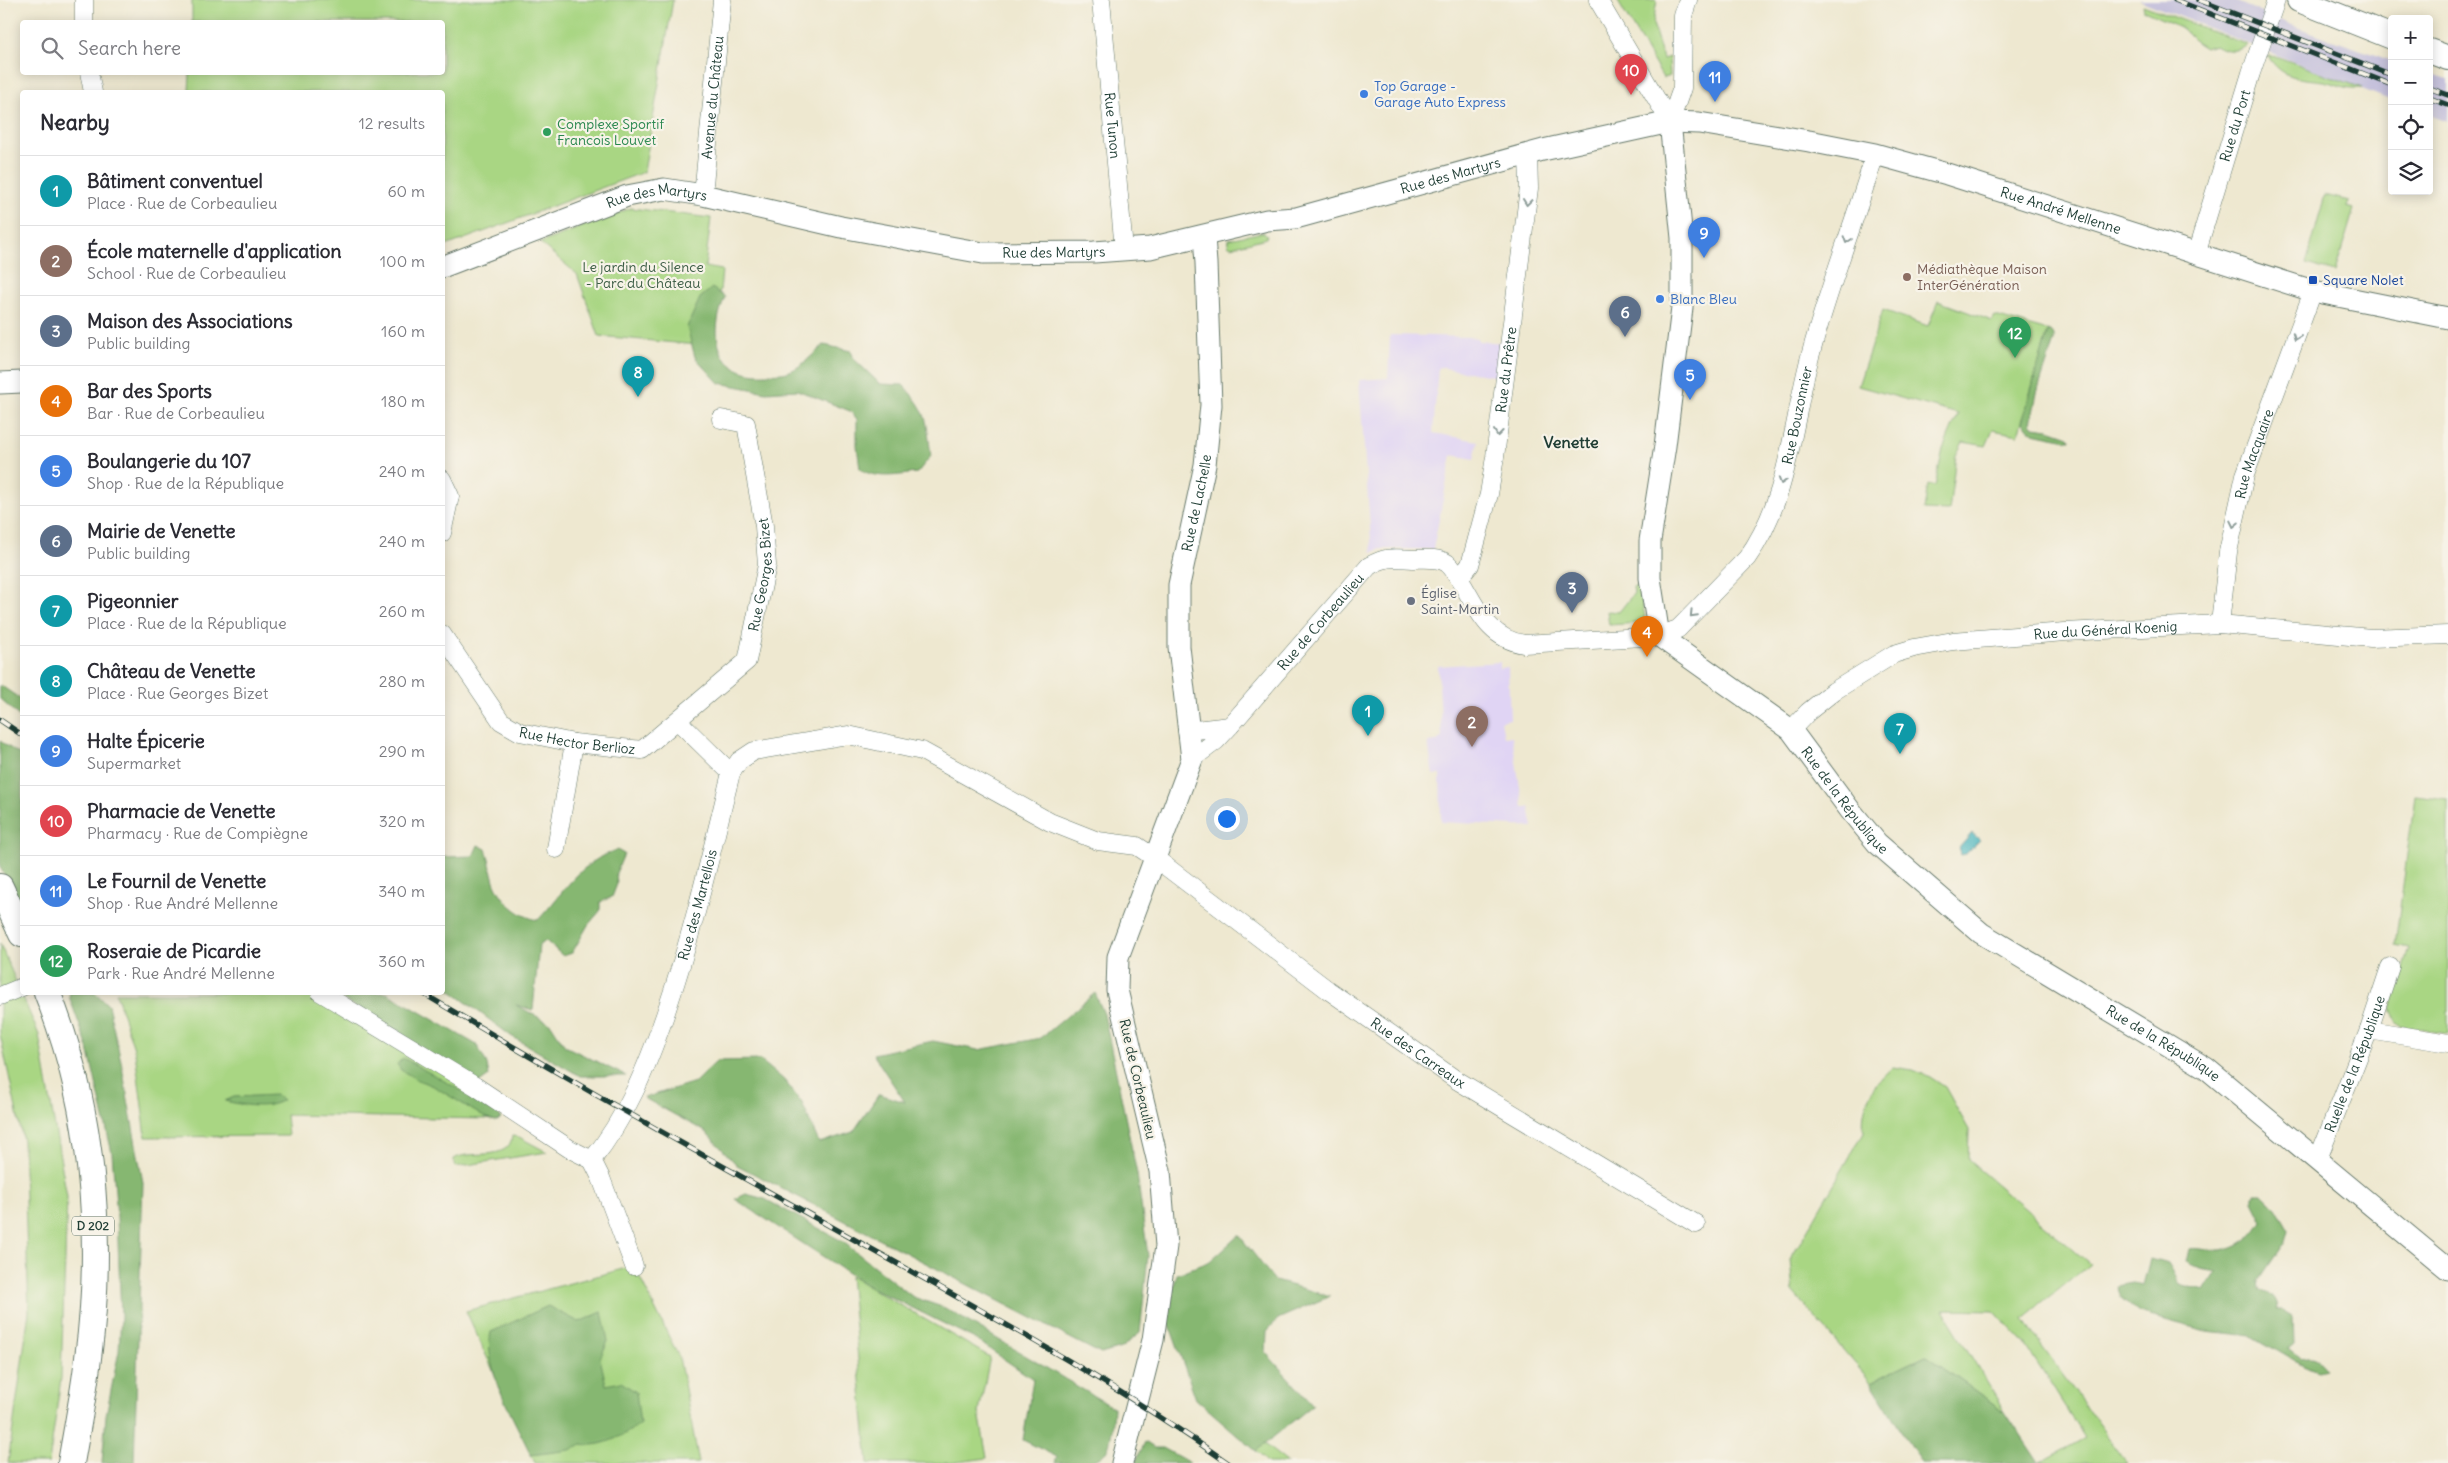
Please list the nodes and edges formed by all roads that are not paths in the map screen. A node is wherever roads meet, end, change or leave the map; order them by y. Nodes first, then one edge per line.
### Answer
1 (84, 0) edge
2 (722, 0) edge
3 (1101, 0) edge
4 (1598, 0) edge
5 (1688, 0) edge
6 (2276, 0) edge
7 (2299, 0) edge
8 (84, 20) edge
9 (2388, 35) edge
10 (2433, 52) edge
11 (2448, 58) edge
12 (90, 75) edge
13 (94, 90) edge
14 (1670, 122) junction
15 (1528, 154) junction
16 (1875, 154) junction
17 (703, 195) junction
18 (1204, 237) junction
19 (1124, 250) junction
20 (2196, 254) junction
21 (445, 266) edge
22 (2313, 291) junction
23 (2448, 318) edge
24 (20, 382) edge
25 (0, 383) edge
26 (721, 419) dead end
27 (445, 485) edge
28 (445, 519) edge
29 (1459, 578) junction
30 (2220, 624) junction
31 (2448, 635) edge
32 (1659, 636) junction
33 (445, 638) edge
34 (678, 721) junction
35 (1230, 726) junction
36 (1791, 730) junction
37 (1188, 731) junction
38 (574, 743) junction
39 (1191, 763) junction
40 (731, 773) junction
41 (556, 849) dead end
42 (1155, 858) junction
43 (0, 887) edge
44 (20, 930) edge
45 (2390, 967) dead end
46 (20, 988) edge
47 (48, 995) edge
48 (325, 995) edge
49 (0, 996) edge
50 (2369, 1030) junction
51 (2448, 1043) edge
52 (2318, 1159) junction
53 (592, 1160) junction
54 (1696, 1224) dead end
55 (634, 1266) dead end
56 (2448, 1269) edge
57 (72, 1463) edge
58 (1122, 1463) edge

1 - 8 street
2 - 17 street, Avenue du Château
3 - 19 street, Rue Tunon
4 - 14 street
5 - 14 street
6 - 20 street, Rue du Port
7 - 9 main road
10 - 11 main road
12 - 13 street
14 - 15 street, Rue des Martyrs
14 - 16 street, Rue André Mellenne
14 - 32 street
15 - 18 street, Rue des Martyrs
15 -> 29 street, Rue du Prêtre
16 - 20 street, Rue André Mellenne
16 -> 32 street, Rue Bouzonnier
17 - 19 street, Rue des Martyrs
17 - 21 street, Rue des Martyrs
18 - 19 street, Rue des Martyrs
18 - 37 street, Rue de Lachelle
20 - 22 street, Rue André Mellenne
22 - 23 street, Rue André Mellenne
22 -> 30 street, Rue Macquaire
24 - 25 street
26 - 34 street, Rue Georges Bizet
27 - 28 street
29 - 32 street, Rue de Corbeaulieu
29 - 35 street, Rue de Corbeaulieu
30 - 31 street, Rue du Général Koenig
30 - 36 street, Rue du Général Koenig
32 - 36 street, Rue de la République
33 - 38 street, Rue Hector Berlioz
34 - 38 street, Rue Hector Berlioz
34 - 40 street
35 - 37 street
35 - 39 street, Rue de Corbeaulieu
36 - 52 street, Rue de la République
37 - 39 street, Rue de Lachelle
38 - 41 street
39 - 42 street, Rue de Corbeaulieu
40 - 42 street
40 - 53 street, Rue des Martellois
42 - 54 street, Rue des Carreaux
42 - 58 street, Rue de Corbeaulieu
43 - 44 main road
45 - 50 street, Ruelle de la République
46 - 49 street
47 - 57 main road, D 202
48 - 53 street
50 - 51 street
50 - 52 street, Ruelle de la République
52 - 56 street, Rue de la République
53 - 55 street

